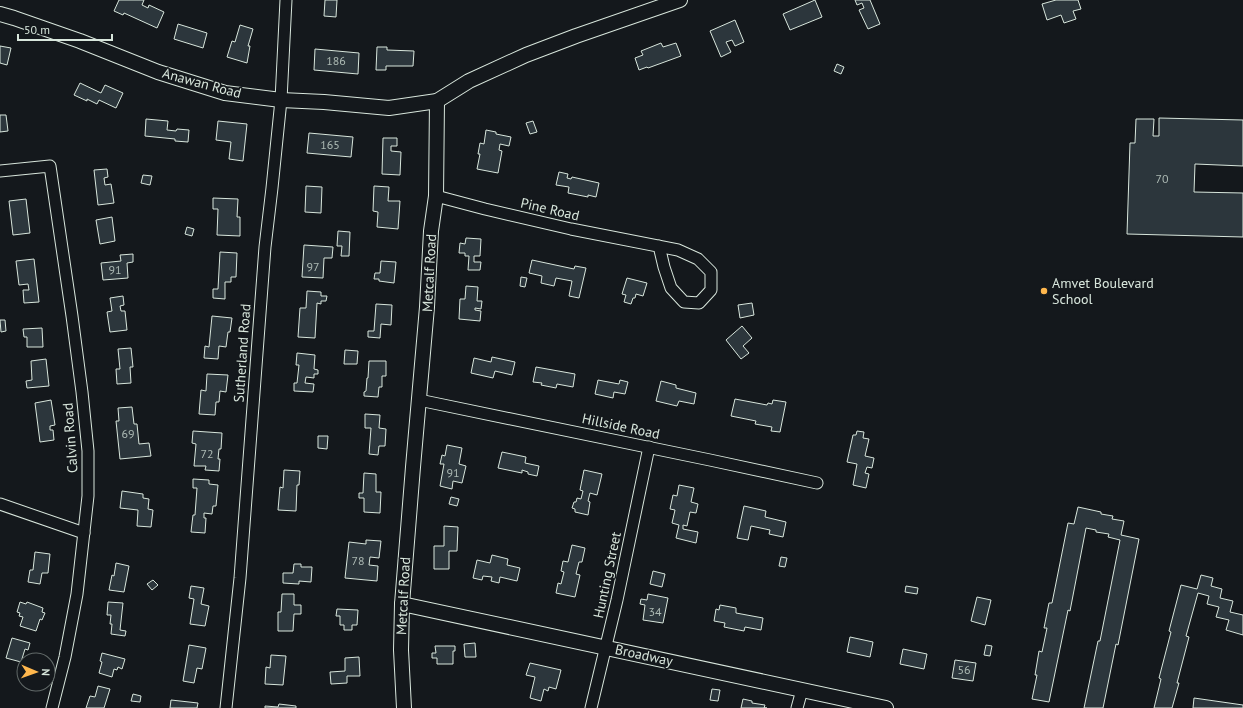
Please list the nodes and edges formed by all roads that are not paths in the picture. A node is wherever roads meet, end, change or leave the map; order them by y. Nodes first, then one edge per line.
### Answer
1 (286, 0) edge
2 (680, 0) edge
3 (0, 14) edge
4 (281, 100) junction
5 (437, 101) junction
6 (0, 171) edge
7 (436, 196) junction
8 (659, 246) junction
9 (419, 400) junction
10 (649, 448) junction
11 (817, 483) dead end
12 (0, 504) edge
13 (84, 533) junction
14 (402, 604) junction
15 (606, 647) junction
16 (802, 690) junction
17 (52, 708) edge
18 (226, 708) edge
19 (404, 708) edge
20 (591, 708) edge
21 (797, 708) edge
22 (886, 708) edge

1 - 4 street, Sutherland Road
2 - 5 street
3 - 4 street, Anawan Road
4 - 5 street, Anawan Road
4 - 18 street, Sutherland Road
5 - 7 street, Metcalf Road
6 - 13 street, Calvin Road
7 - 8 street, Pine Road
7 - 9 street, Metcalf Road
8 - 8 street, Pine Road
9 - 10 street, Hillside Road
9 - 14 street, Metcalf Road
10 - 11 street, Hillside Road
10 - 15 street, Hunting Street
12 - 13 street
13 - 17 street, Calvin Road
14 - 15 street, Broadway
14 - 19 street, Metcalf Road
15 - 16 street, Broadway
15 - 20 street, Hunting Street
16 - 21 street
16 - 22 street, Broadway

